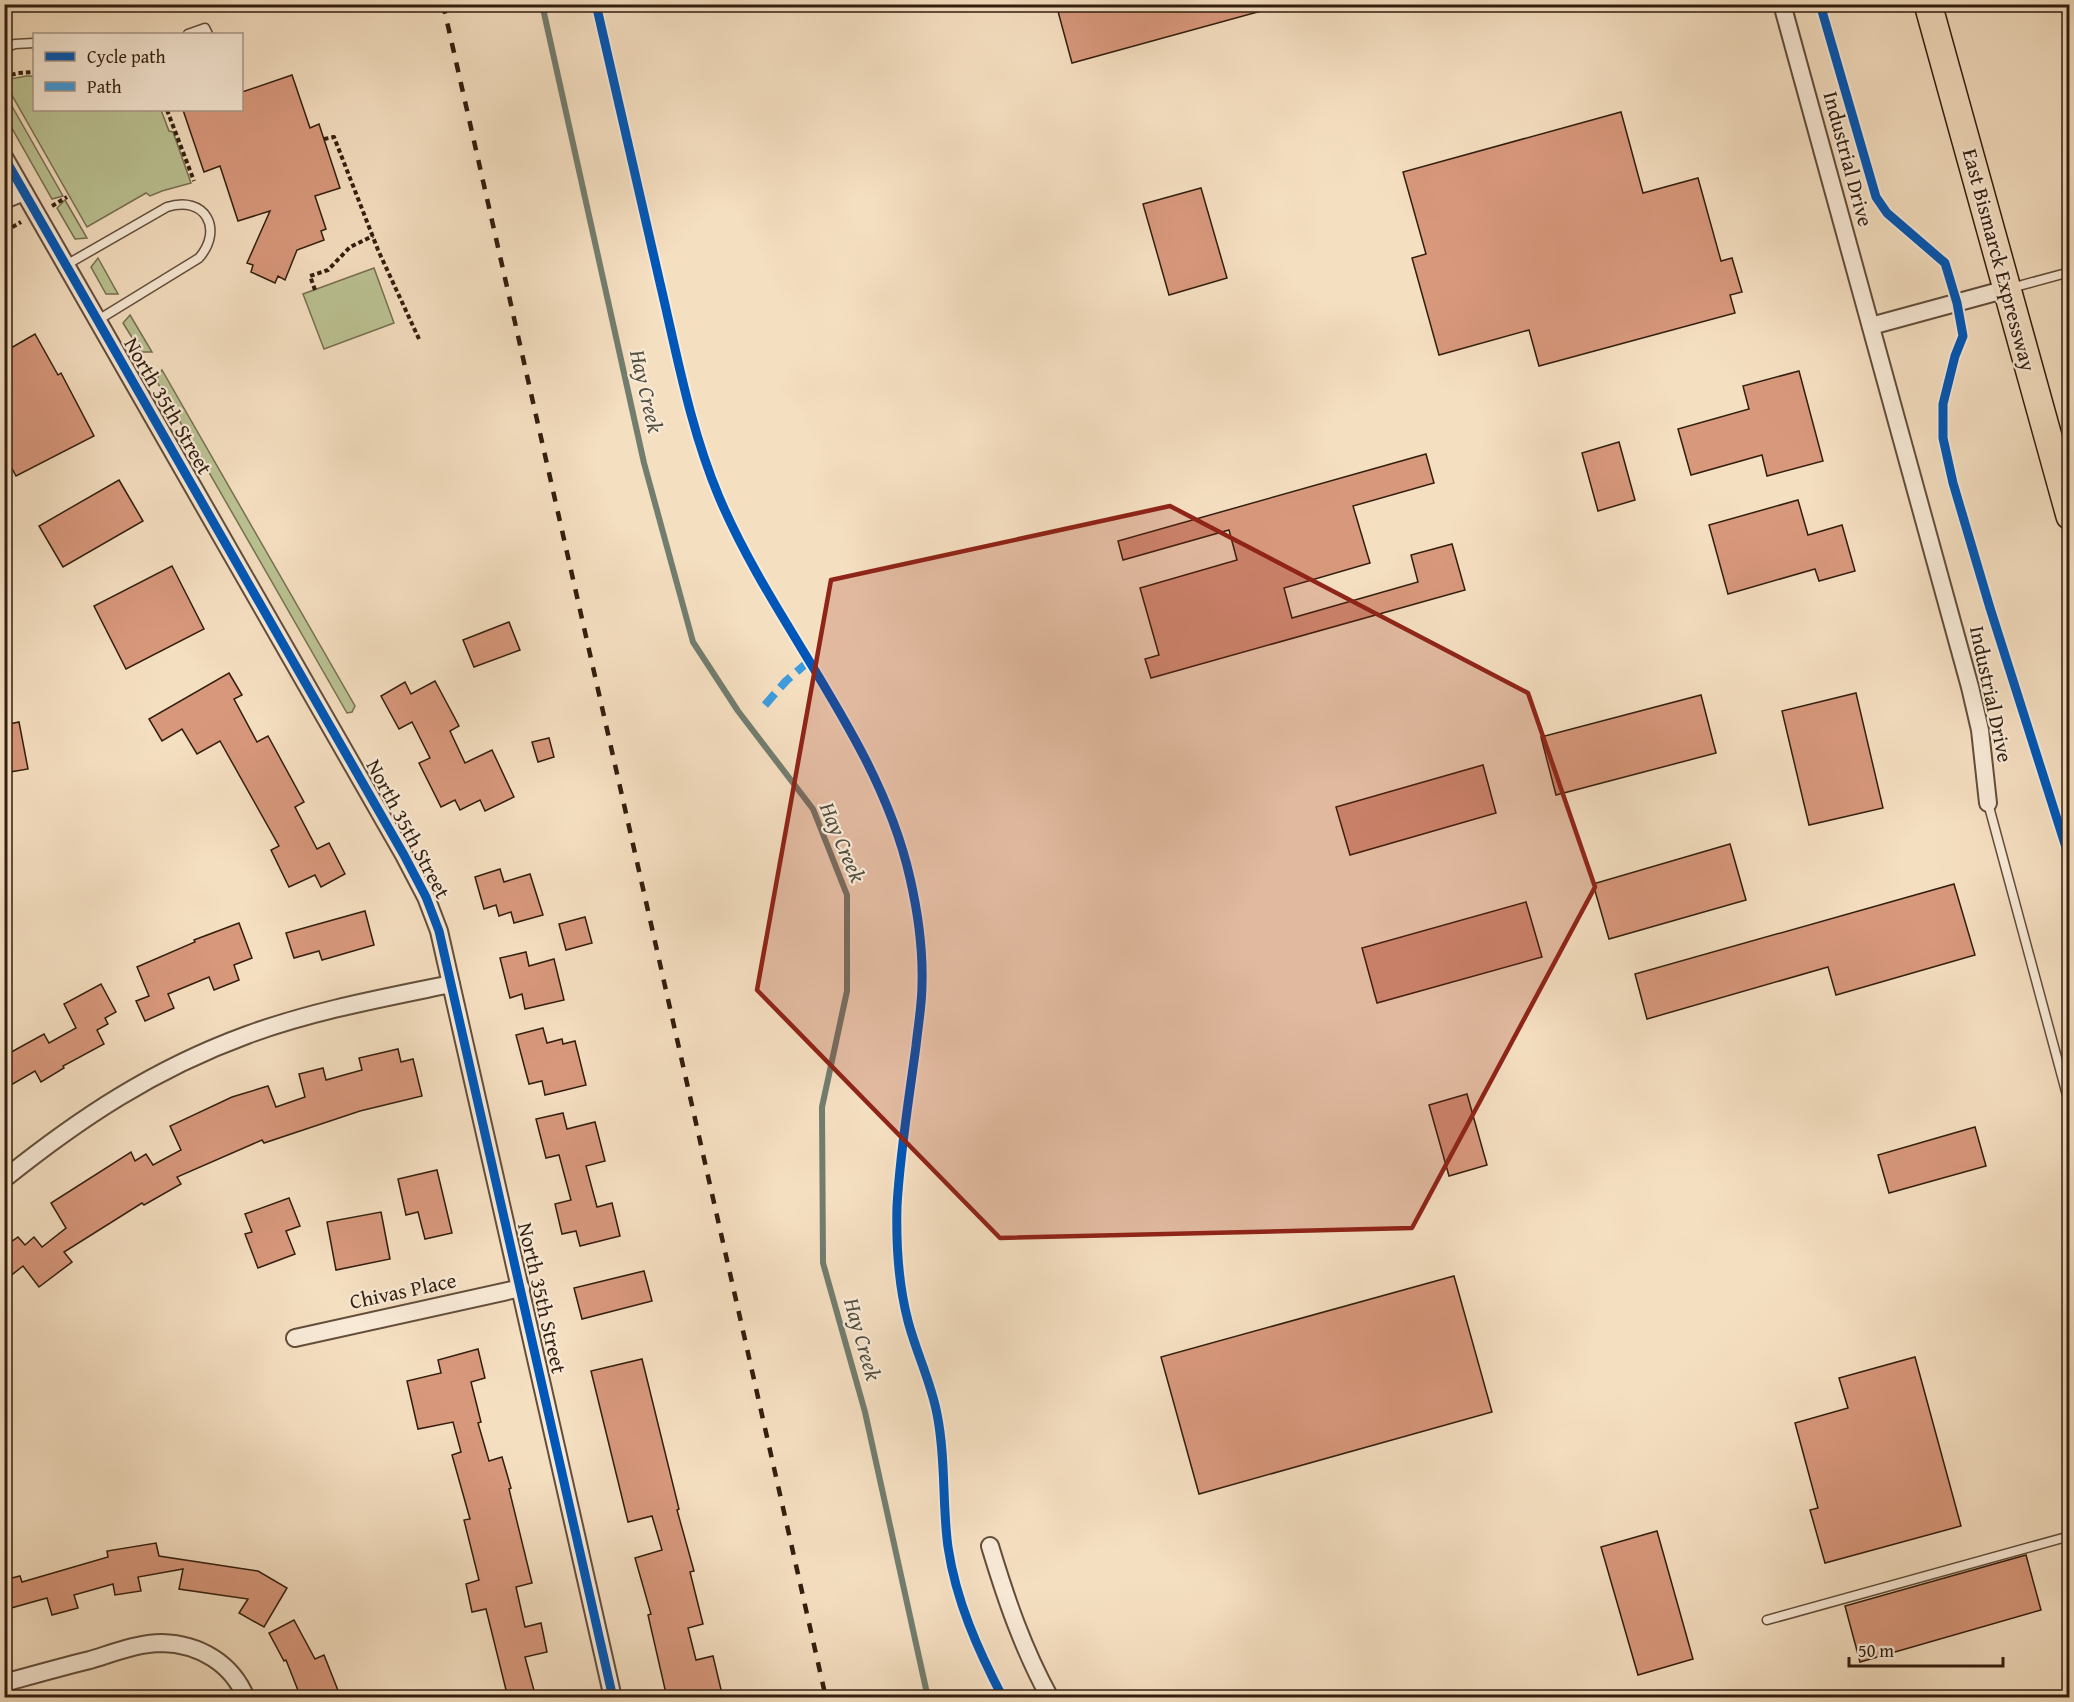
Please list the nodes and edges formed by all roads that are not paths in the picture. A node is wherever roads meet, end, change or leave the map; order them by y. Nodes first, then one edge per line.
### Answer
1 (1782, 4) edge
2 (1928, 4) edge
3 (191, 33) edge
4 (208, 33) edge
5 (33, 43) edge
6 (4, 48) edge
7 (4, 157) edge
8 (24, 192) junction
9 (4, 200) edge
10 (66, 265) junction
11 (2070, 272) edge
12 (2007, 289) junction
13 (98, 320) junction
14 (1871, 326) junction
15 (2070, 516) edge
16 (1989, 803) joint
17 (451, 984) junction
18 (2070, 1106) edge
19 (4, 1179) edge
20 (521, 1288) junction
21 (295, 1338) dead end
22 (2070, 1536) edge
23 (990, 1546) dead end
24 (1767, 1620) dead end
25 (4, 1683) edge
26 (246, 1698) edge
27 (613, 1698) edge
28 (1050, 1698) edge

1 - 14 street, Industrial Drive
2 - 12 main road, East Bismarck Expressway
3 - 4 lane
5 - 6 lane
7 - 8 street, North 35th Street
8 - 9 street
8 - 10 street, North 35th Street
10 - 13 street, North 35th Street
10 - 13 lane
11 - 12 lane
12 - 14 street
12 - 15 main road, East Bismarck Expressway
13 - 17 street, North 35th Street
14 - 16 street, Industrial Drive
16 - 18 lane, Industrial Drive
17 - 19 street
17 - 20 street, North 35th Street
20 - 21 street, Chivas Place
20 - 27 street, North 35th Street
22 - 24 lane
23 - 28 street
25 - 26 street

